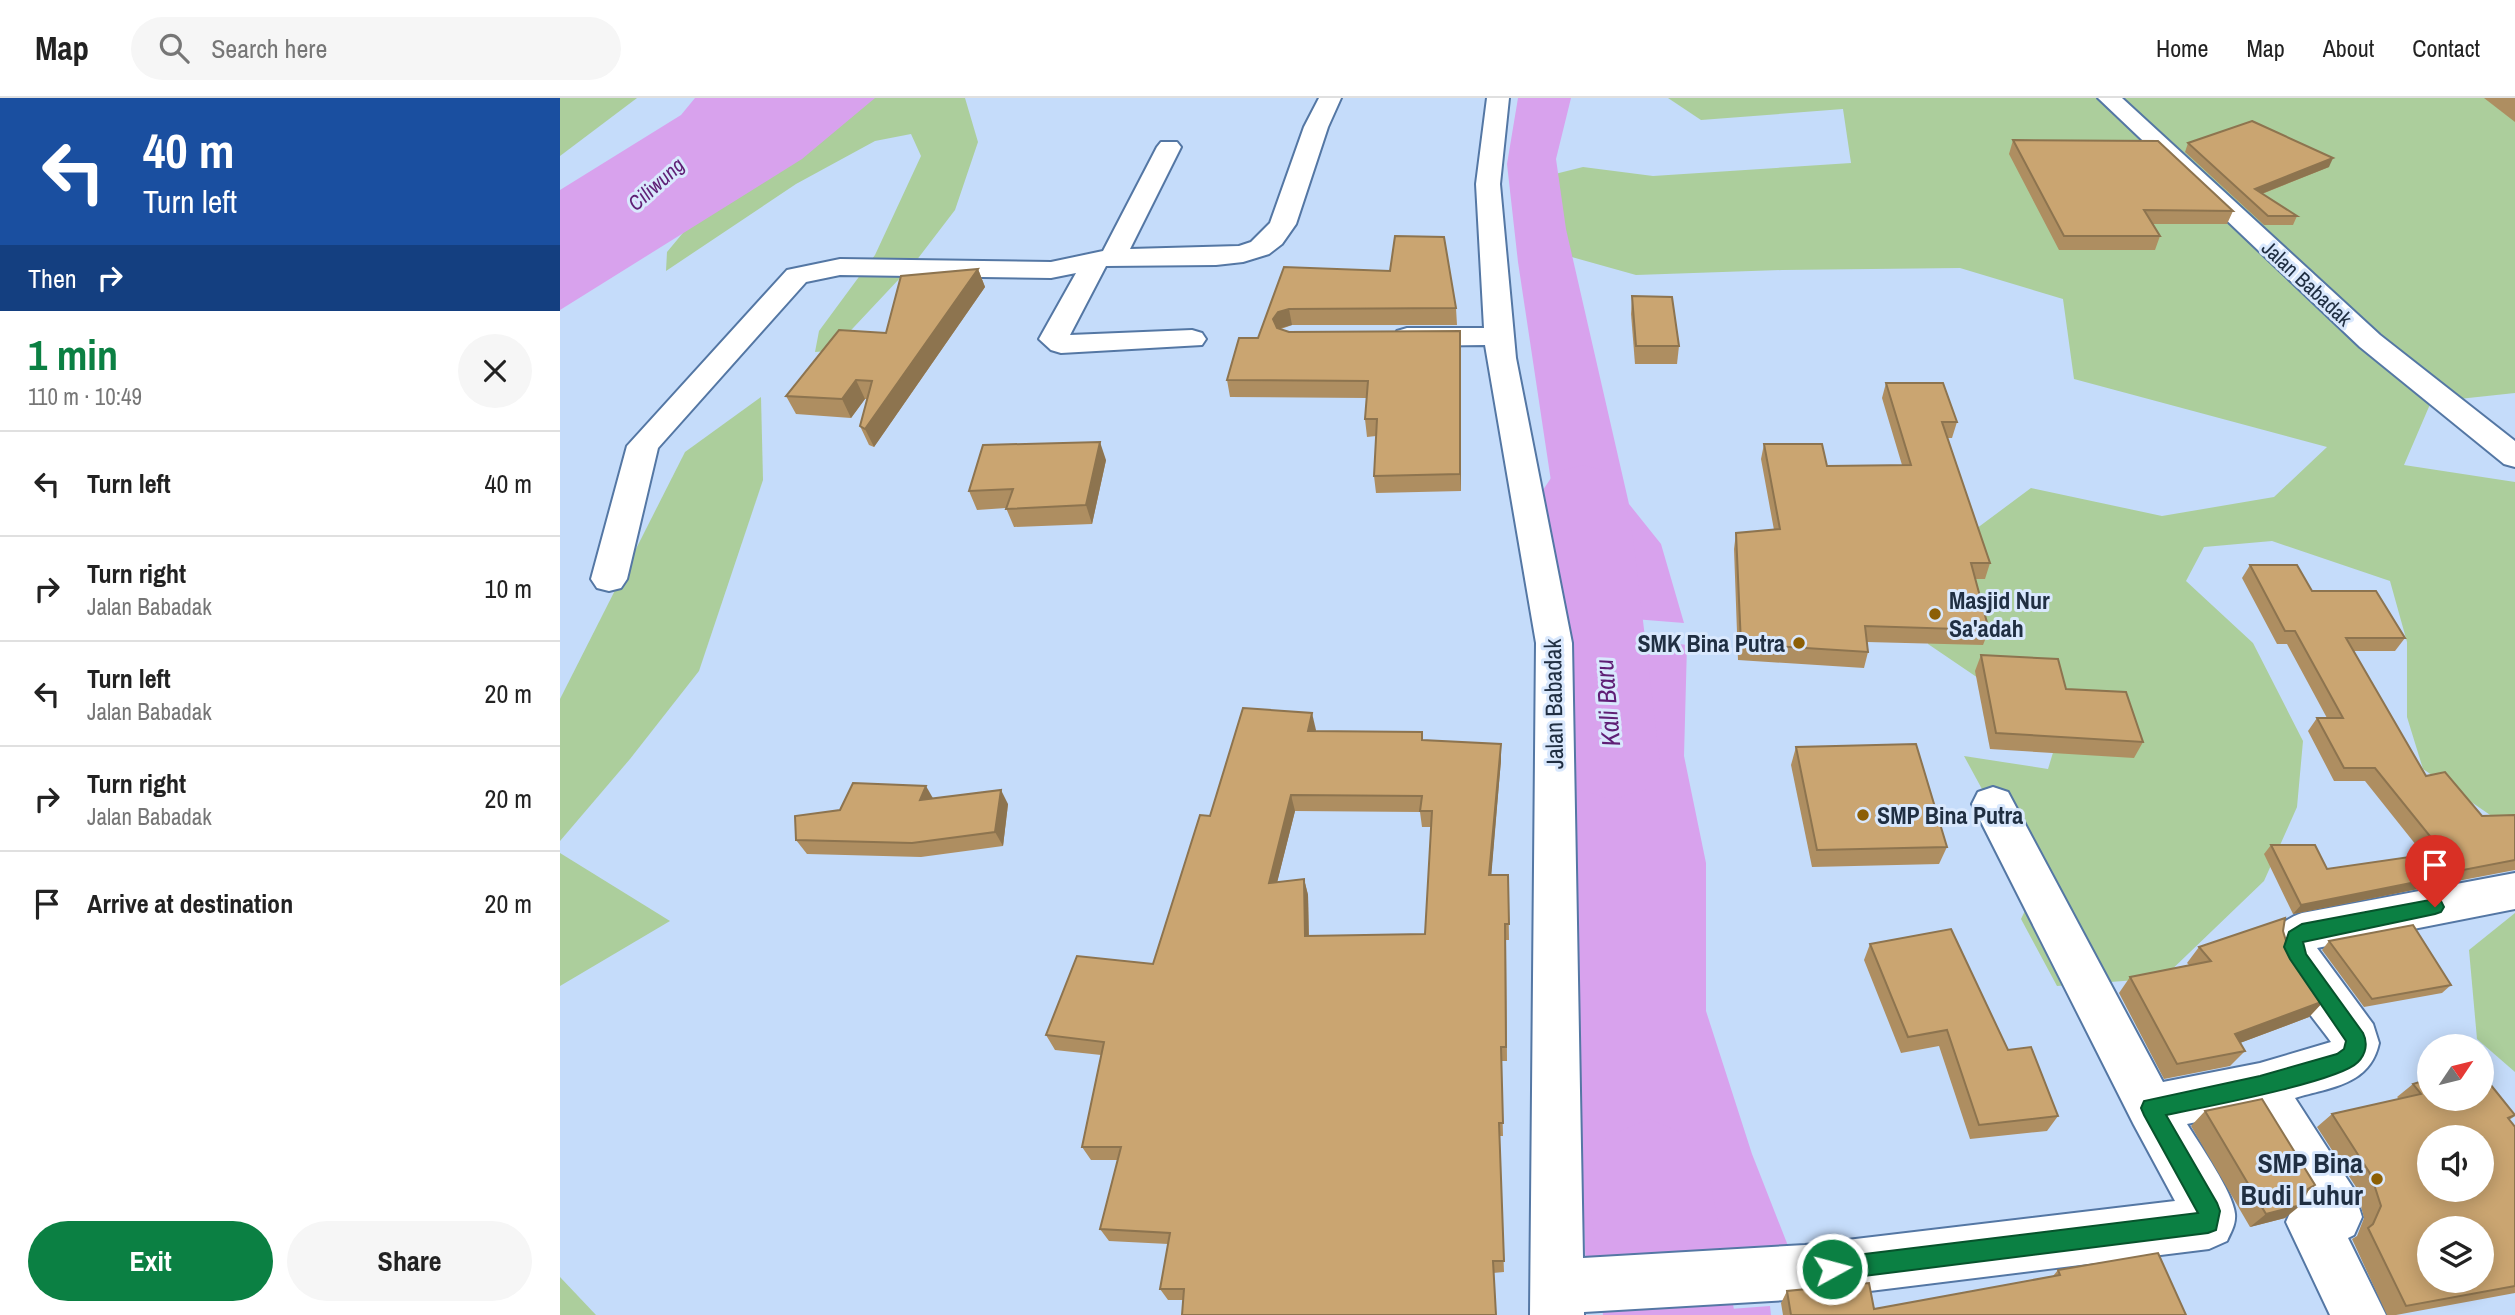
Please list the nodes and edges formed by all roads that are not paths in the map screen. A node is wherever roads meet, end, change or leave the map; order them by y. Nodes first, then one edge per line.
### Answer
1 (1330, 98) edge
2 (1498, 98) edge
3 (2109, 98) edge
4 (1169, 147) dead end
5 (1105, 258) junction
6 (1499, 336) junction
7 (1375, 337) edge
8 (1192, 339) dead end
9 (2515, 457) edge
10 (609, 579) dead end
11 (1993, 804) dead end
12 (2515, 891) edge
13 (2260, 1086) junction
14 (2151, 1108) junction
15 (1558, 1296) edge
16 (2359, 1315) edge

1 - 5 street
2 - 6 street, Jalan Babadak
3 - 9 street, Jalan Babadak
4 - 5 street
5 - 8 street
5 - 10 street
6 - 7 street
6 - 15 street, Jalan Babadak
11 - 14 street
12 - 13 street
13 - 14 street
13 - 16 street
14 - 15 street

